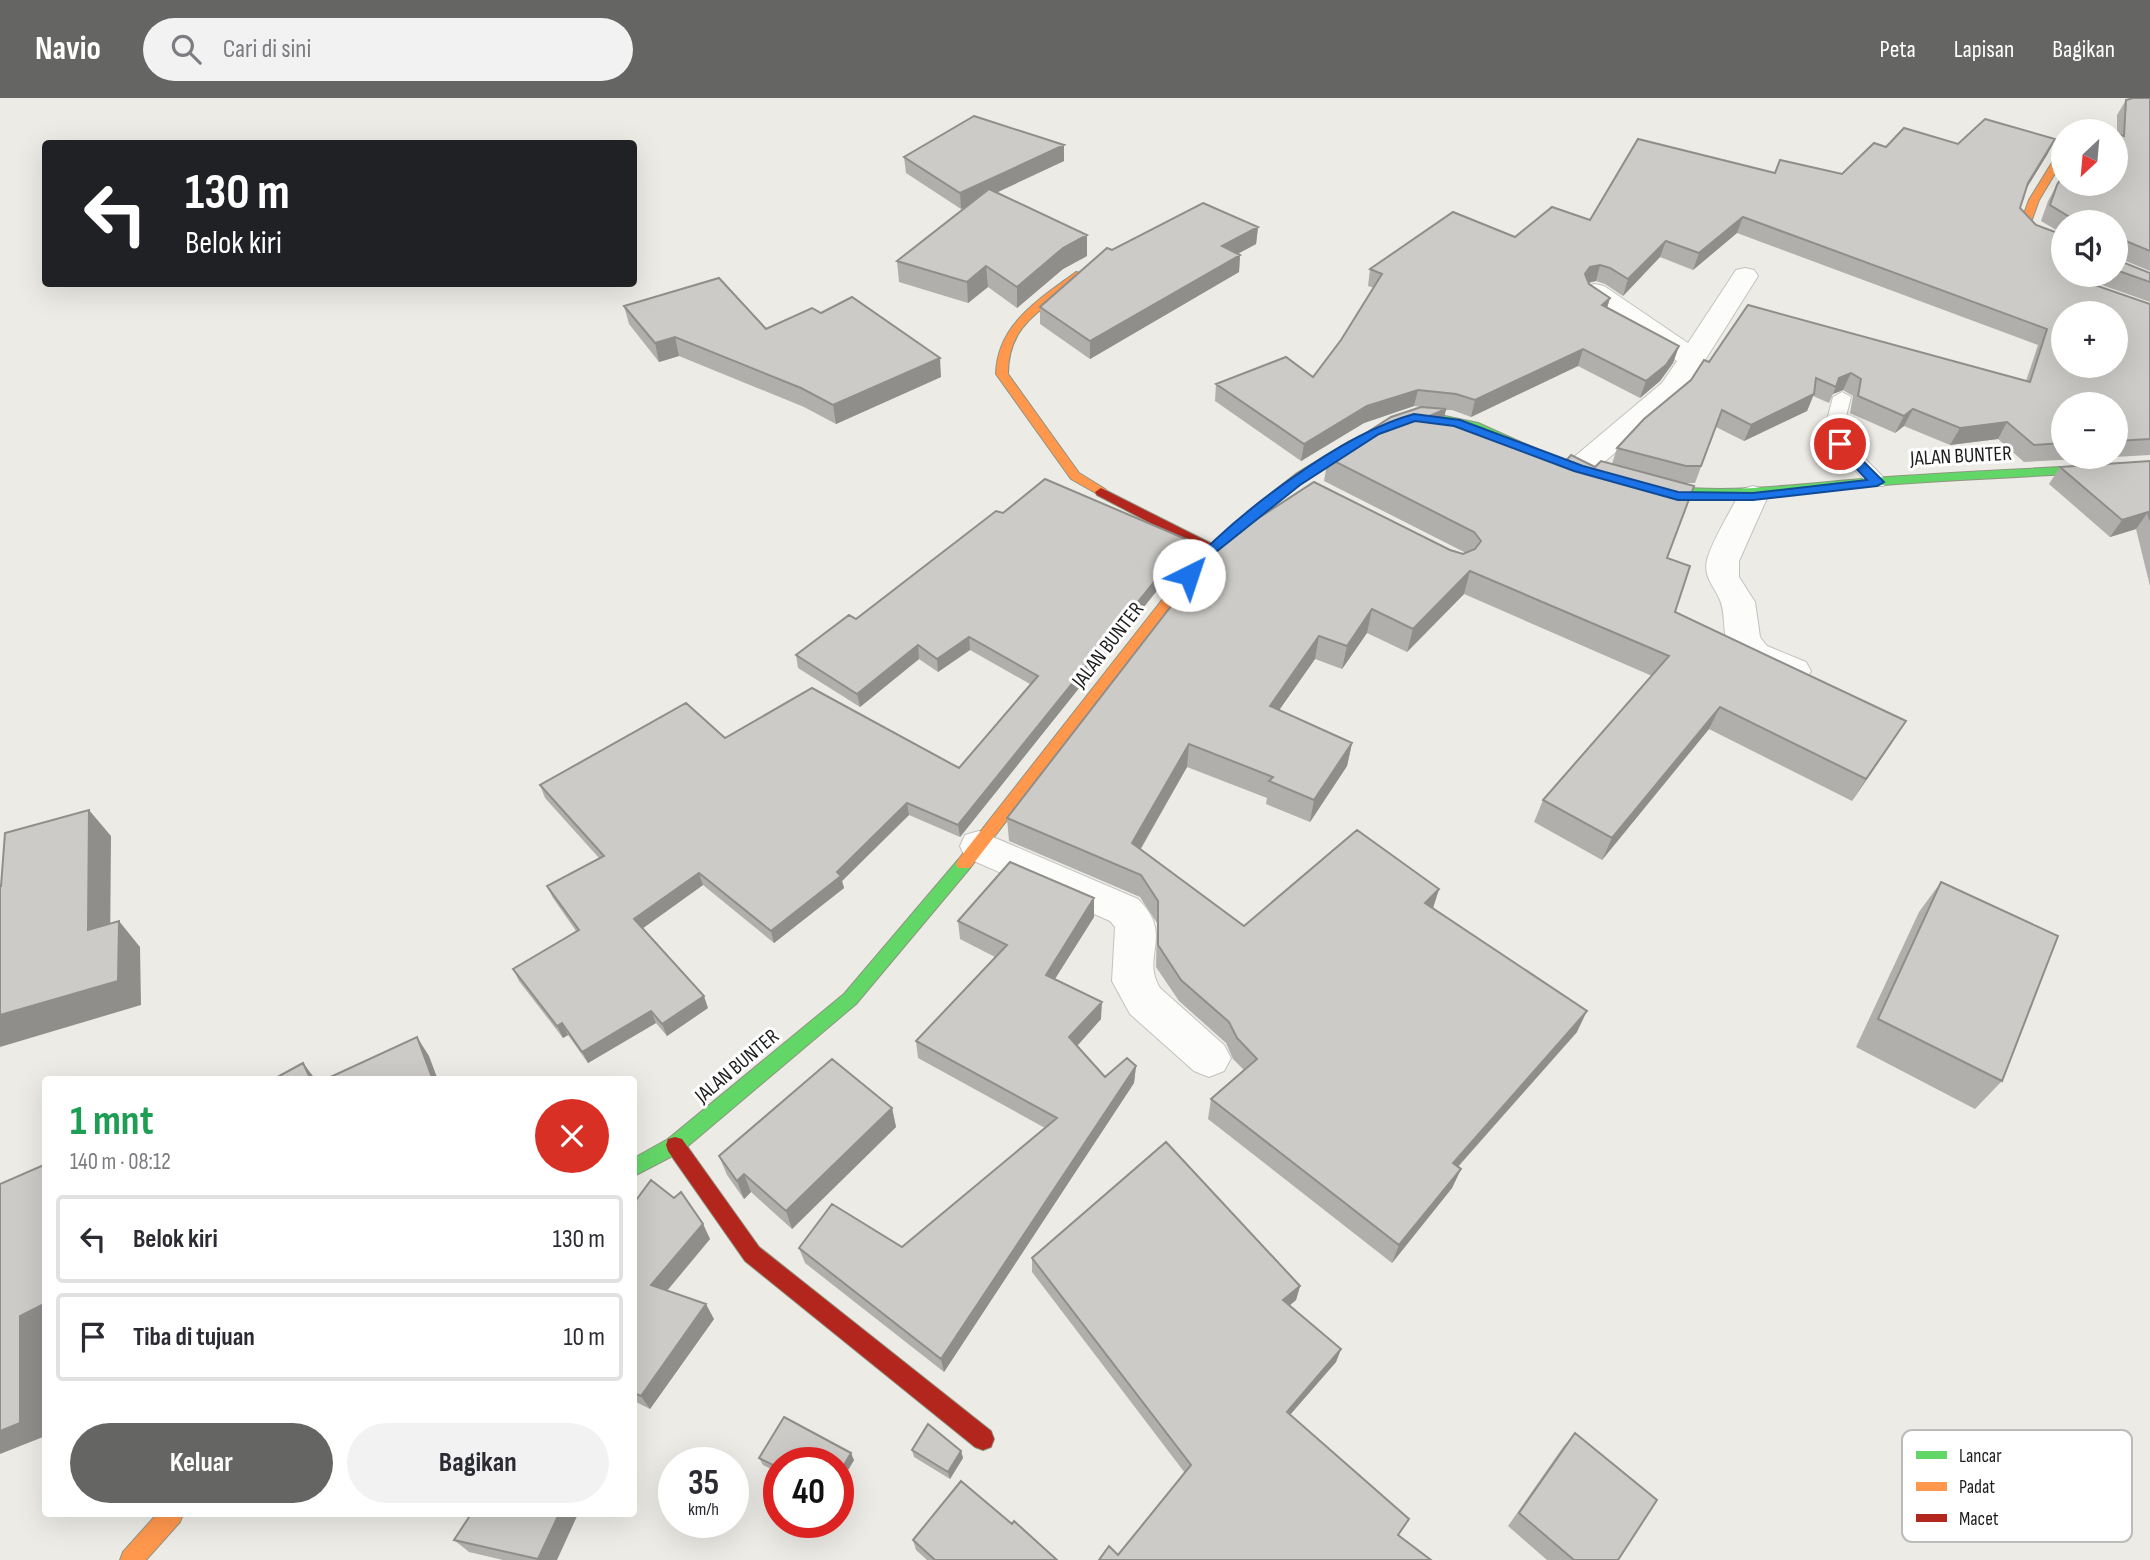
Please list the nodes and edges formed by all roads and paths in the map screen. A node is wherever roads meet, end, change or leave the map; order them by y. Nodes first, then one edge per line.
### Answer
1 (2051, 172) edge
2 (2051, 240) edge
3 (1091, 265) edge
4 (1745, 276) dead end
5 (1595, 292) edge
6 (1693, 359) junction
7 (1842, 397) edge
8 (2150, 466) edge
9 (1590, 472) joint
10 (1295, 482) junction
11 (1625, 482) edge
12 (1877, 482) junction
13 (1753, 496) junction
14 (1326, 497) edge
15 (1211, 549) junction
16 (1824, 685) edge
17 (979, 846) junction
18 (1209, 1058) dead end
19 (675, 1145) junction
20 (637, 1166) edge
21 (983, 1439) dead end
22 (169, 1517) edge
23 (131, 1560) edge

1 - 2 street
3 - 15 street
4 - 6 street
5 - 6 street
6 - 9 street
7 - 12 lane
8 - 12 street, JALAN BUNTER
9 - 10 street, JALAN BUNTER
10 - 14 street
10 - 15 street, JALAN BUNTER
11 - 13 street, JALAN BUNTER
12 - 13 street, JALAN BUNTER
13 - 16 street
15 - 17 street, JALAN BUNTER
17 - 18 street
17 - 19 street, JALAN BUNTER
19 - 20 street, JALAN BUNTER
19 - 21 street
22 - 23 street

